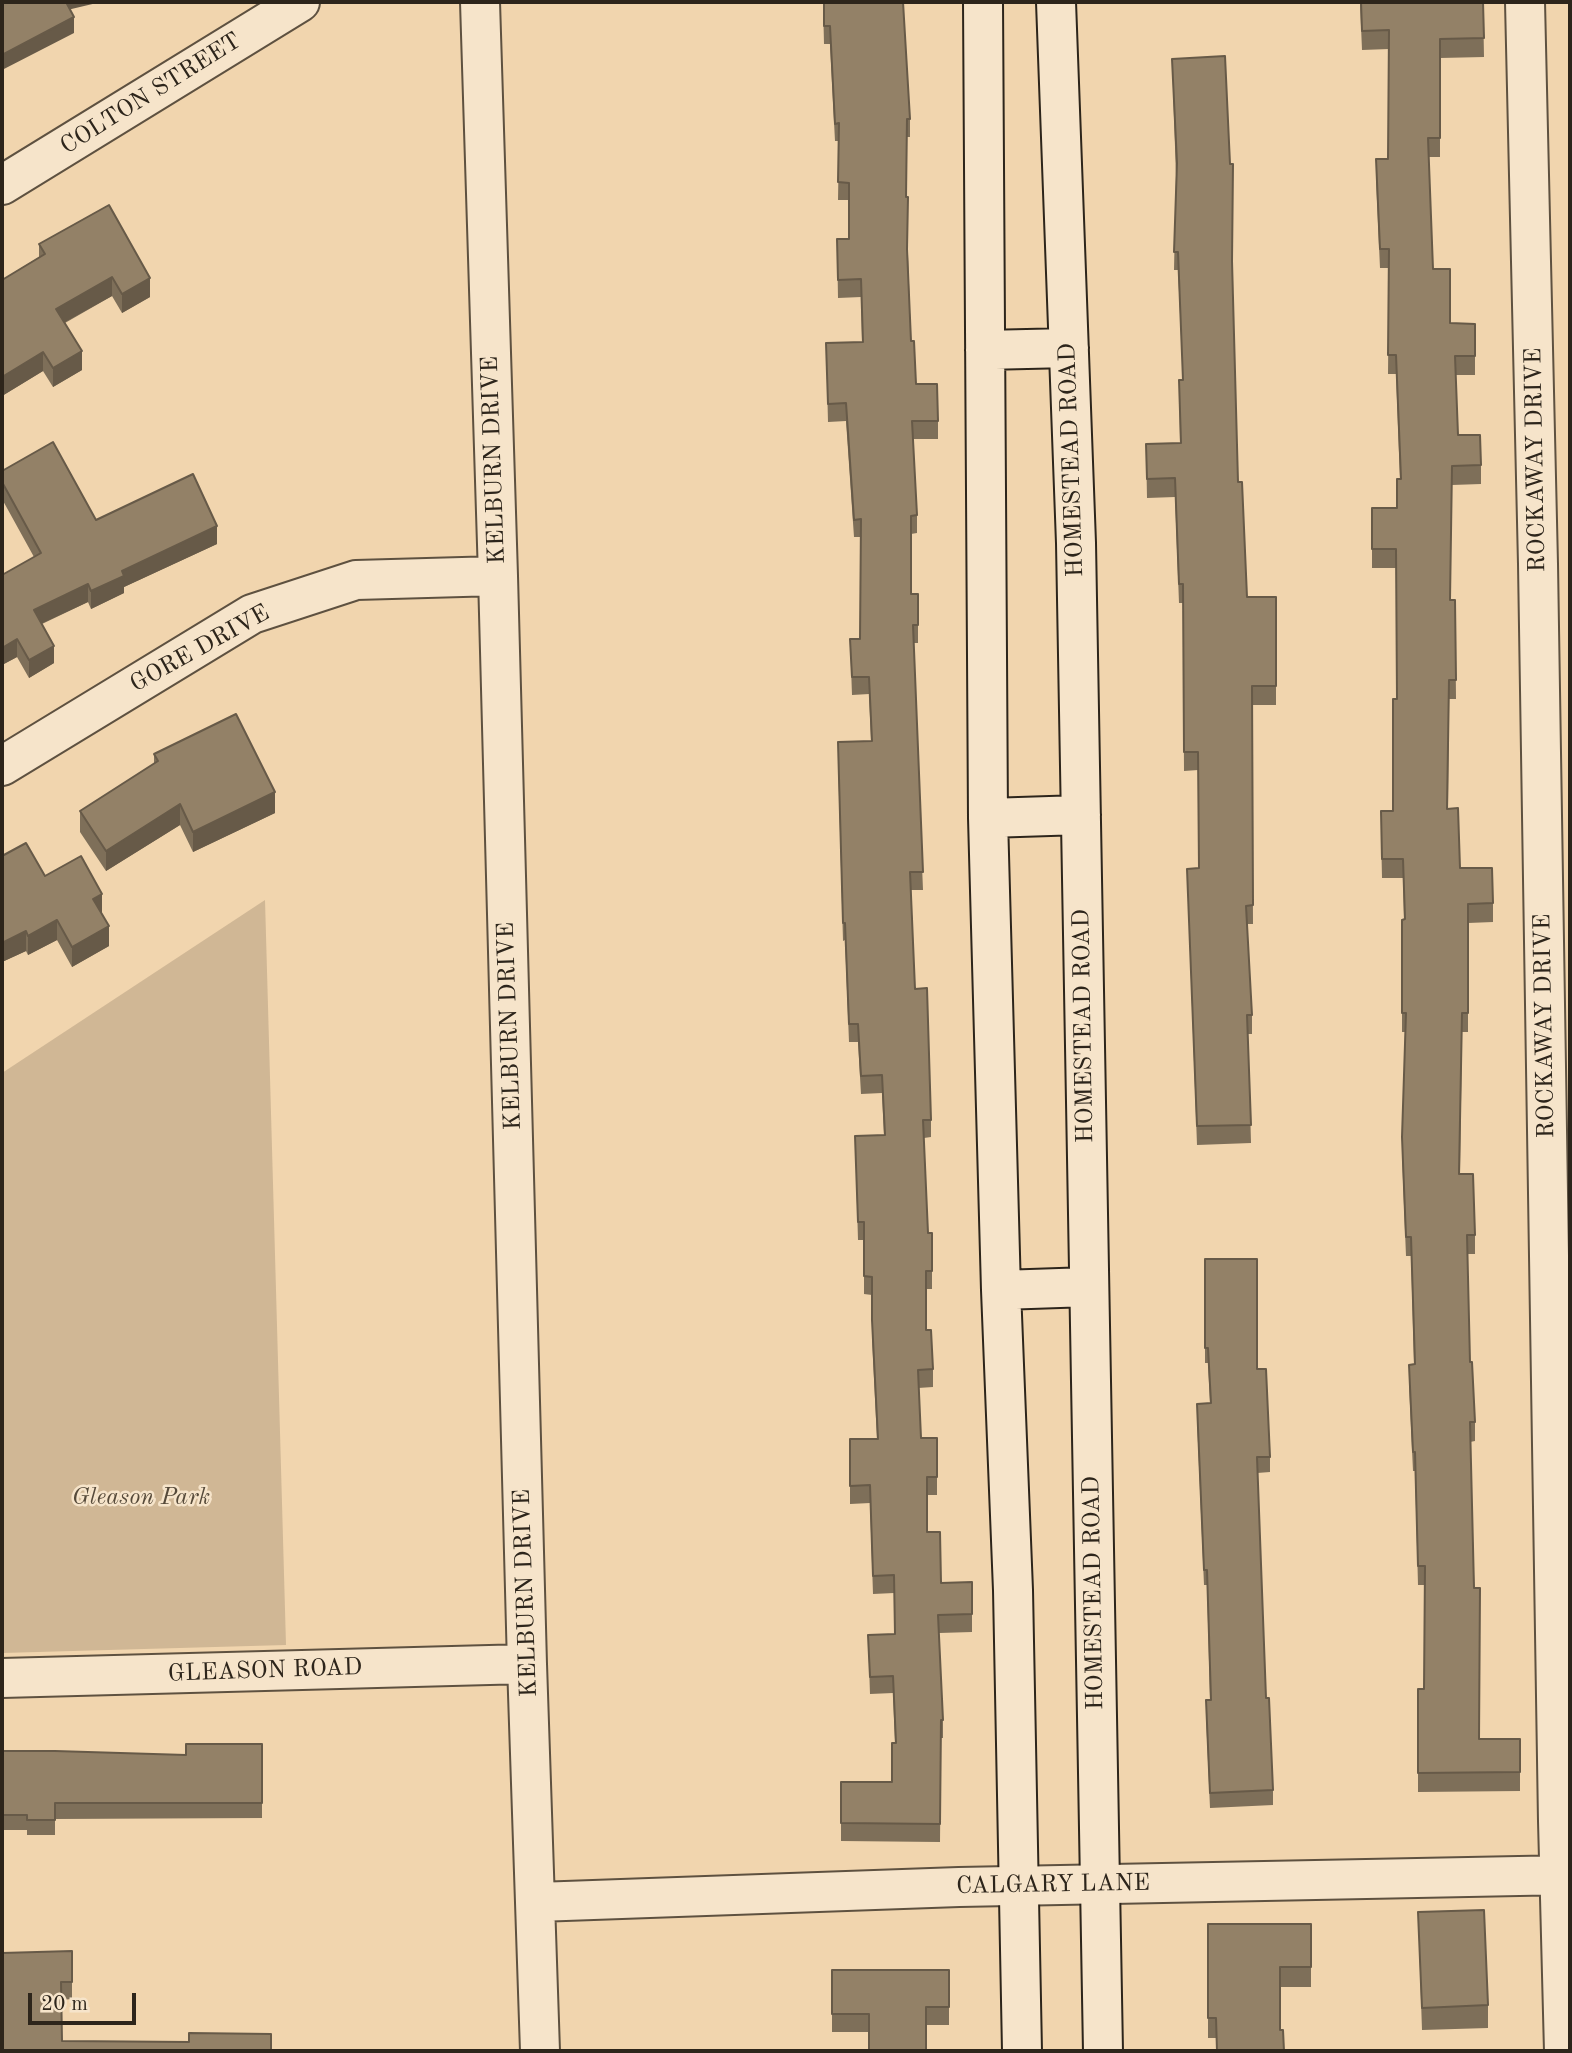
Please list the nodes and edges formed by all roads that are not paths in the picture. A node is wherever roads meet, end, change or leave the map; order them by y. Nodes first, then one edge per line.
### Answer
1 (300, 2) edge
2 (480, 2) edge
3 (983, 2) edge
4 (1056, 2) edge
5 (1525, 2) edge
6 (2, 185) edge
7 (1069, 348) junction
8 (985, 350) junction
9 (498, 576) junction
10 (2, 766) edge
11 (1080, 815) junction
12 (988, 818) junction
13 (1089, 1287) junction
14 (1001, 1290) junction
15 (527, 1664) junction
16 (2, 1678) edge
17 (1565, 1875) edge
18 (1099, 1885) junction
19 (1020, 1886) junction
20 (537, 1902) junction
21 (540, 2051) edge
22 (1022, 2051) edge
23 (1103, 2051) edge
24 (1564, 2051) edge

1 - 6 street, COLTON STREET
2 - 9 street, KELBURN DRIVE
3 - 8 street
4 - 7 street, HOMESTEAD ROAD
5 - 17 street, ROCKAWAY DRIVE
7 - 8 street
7 - 11 street, HOMESTEAD ROAD
8 - 12 street
9 - 10 street, GORE DRIVE
9 - 15 street, KELBURN DRIVE
11 - 12 street
11 - 13 street, HOMESTEAD ROAD
12 - 14 street
13 - 14 street
13 - 18 street, HOMESTEAD ROAD
14 - 19 street
15 - 16 street, GLEASON ROAD
15 - 20 street, KELBURN DRIVE
17 - 18 street, CALGARY LANE
17 - 24 street, ROCKAWAY DRIVE
18 - 19 street, CALGARY LANE
18 - 23 street, HOMESTEAD ROAD
19 - 20 street, CALGARY LANE
19 - 22 street
20 - 21 street, KELBURN DRIVE

